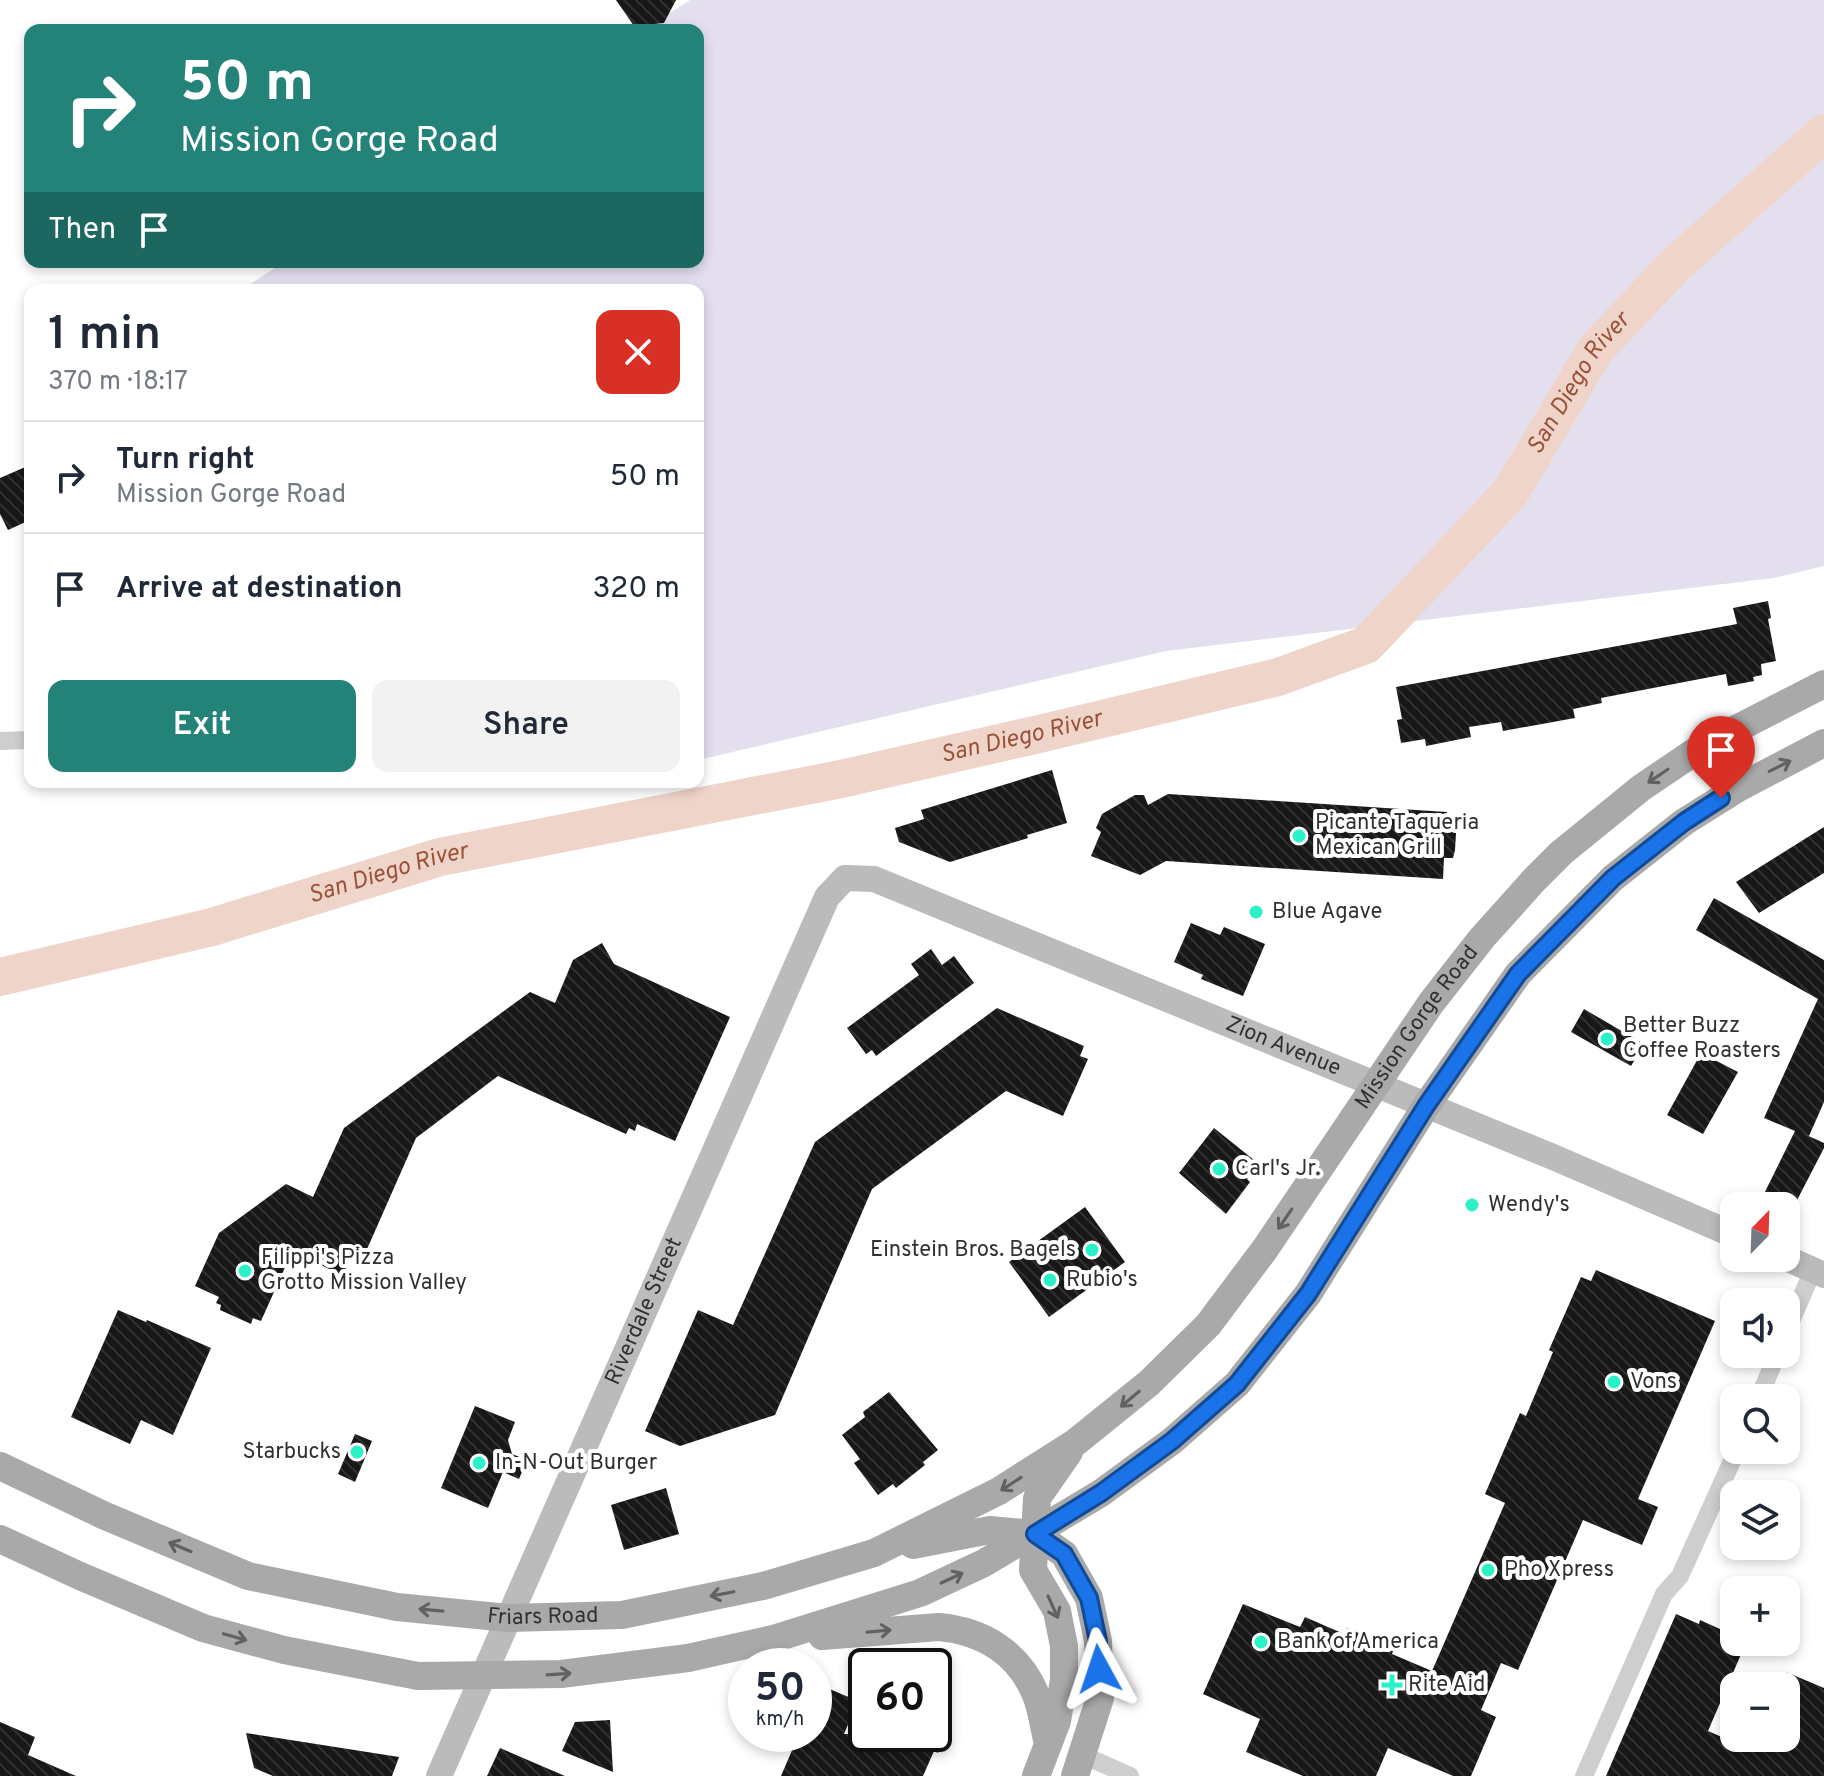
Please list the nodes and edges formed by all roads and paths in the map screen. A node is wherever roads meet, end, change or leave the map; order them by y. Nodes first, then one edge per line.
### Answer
1 (1824, 684) edge
2 (24, 740) edge
3 (0, 741) edge
4 (1824, 743) edge
5 (874, 879) joint
6 (1376, 1085) junction
7 (1426, 1106) junction
8 (1720, 1229) edge
9 (1818, 1272) edge
10 (1800, 1306) edge
11 (1076, 1442) junction
12 (1731, 1464) edge
13 (0, 1466) edge
14 (1035, 1534) junction
15 (0, 1539) edge
16 (874, 1553) junction
17 (508, 1618) junction
18 (773, 1639) junction
19 (482, 1677) junction
20 (1048, 1745) junction
21 (1079, 1766) edge
22 (439, 1776) edge
23 (1036, 1776) edge
24 (1130, 1776) edge
25 (1584, 1776) edge

1 -> 6 main road, Mission Gorge Road
2 - 3 street
7 -> 4 main road
5 - 6 street, Zion Avenue
5 - 17 street, Riverdale Street
6 - 7 street, Zion Avenue
6 -> 11 main road, Mission Gorge Road
7 - 8 street, Zion Avenue
7 - 14 main road
9 - 10 street
11 - 14 main road
11 -> 16 main road, Friars Road
12 - 25 street
17 -> 13 main road, Friars Road
14 - 16 main road
18 -> 14 main road
14 -> 20 main road
14 - 21 main road
15 -> 19 main road
16 -> 17 main road, Friars Road
17 - 19 street, Riverdale Street
19 -> 18 main road
18 -> 20 main road
19 - 22 street, Riverdale Street
20 - 23 main road
21 - 24 street

